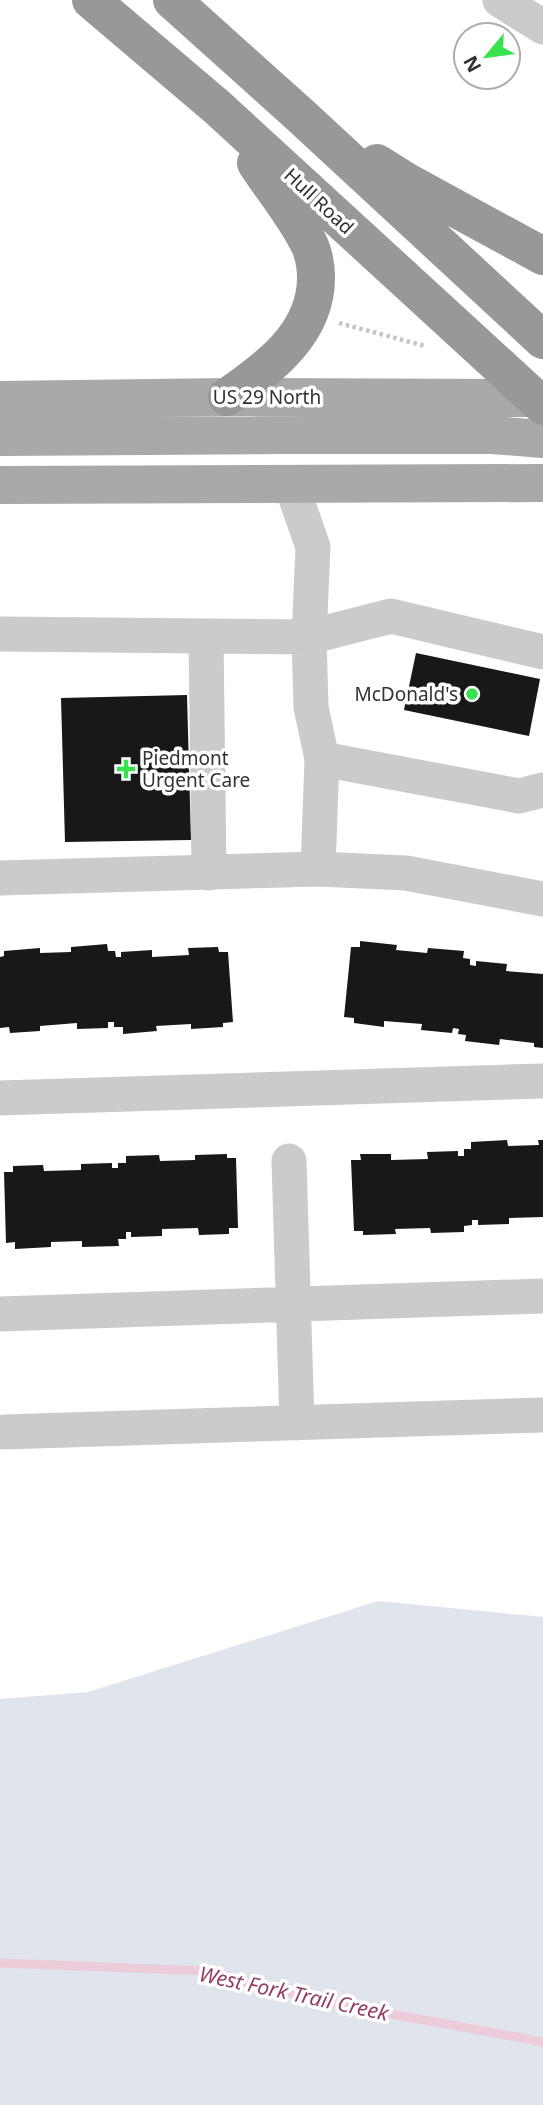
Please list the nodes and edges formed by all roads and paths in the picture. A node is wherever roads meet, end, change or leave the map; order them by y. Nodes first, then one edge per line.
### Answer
1 (91, 0) edge
2 (172, 0) edge
3 (500, 0) edge
4 (543, 27) edge
5 (217, 107) junction
6 (300, 115) junction
7 (543, 256) edge
8 (338, 323) dead end
9 (543, 340) edge
10 (425, 346) dead end
11 (227, 397) junction
12 (0, 400) edge
13 (540, 401) edge
14 (0, 437) edge
15 (543, 439) edge
16 (543, 483) edge
17 (291, 484) junction
18 (8, 490) edge
19 (0, 634) edge
20 (206, 637) junction
21 (309, 637) junction
22 (543, 652) edge
23 (322, 759) junction
24 (543, 790) edge
25 (317, 869) junction
26 (209, 873) junction
27 (0, 878) edge
28 (543, 899) edge
29 (543, 1081) edge
30 (0, 1098) edge
31 (289, 1161) dead end
32 (543, 1296) edge
33 (294, 1303) junction
34 (0, 1314) edge
35 (543, 1415) edge
36 (297, 1423) junction
37 (4, 1432) dead end

1 - 5 highway, Hull Road
2 - 6 highway
3 - 4 lane
5 - 11 highway
5 - 13 highway, Hull Road
6 - 7 highway
6 - 9 highway
8 - 10 path
11 - 12 main road, US 29 North
11 - 13 main road, US 29 North
14 - 15 main road
16 - 17 main road
17 - 18 main road
17 - 21 lane
19 - 20 lane
20 - 21 lane
20 - 26 lane
21 - 22 lane
21 - 23 lane
23 - 24 lane
23 - 25 lane
25 - 26 lane
25 - 28 lane
26 - 27 lane
29 - 30 lane
31 - 33 lane
32 - 33 lane
33 - 34 lane
33 - 36 lane
35 - 36 lane
36 - 37 lane

